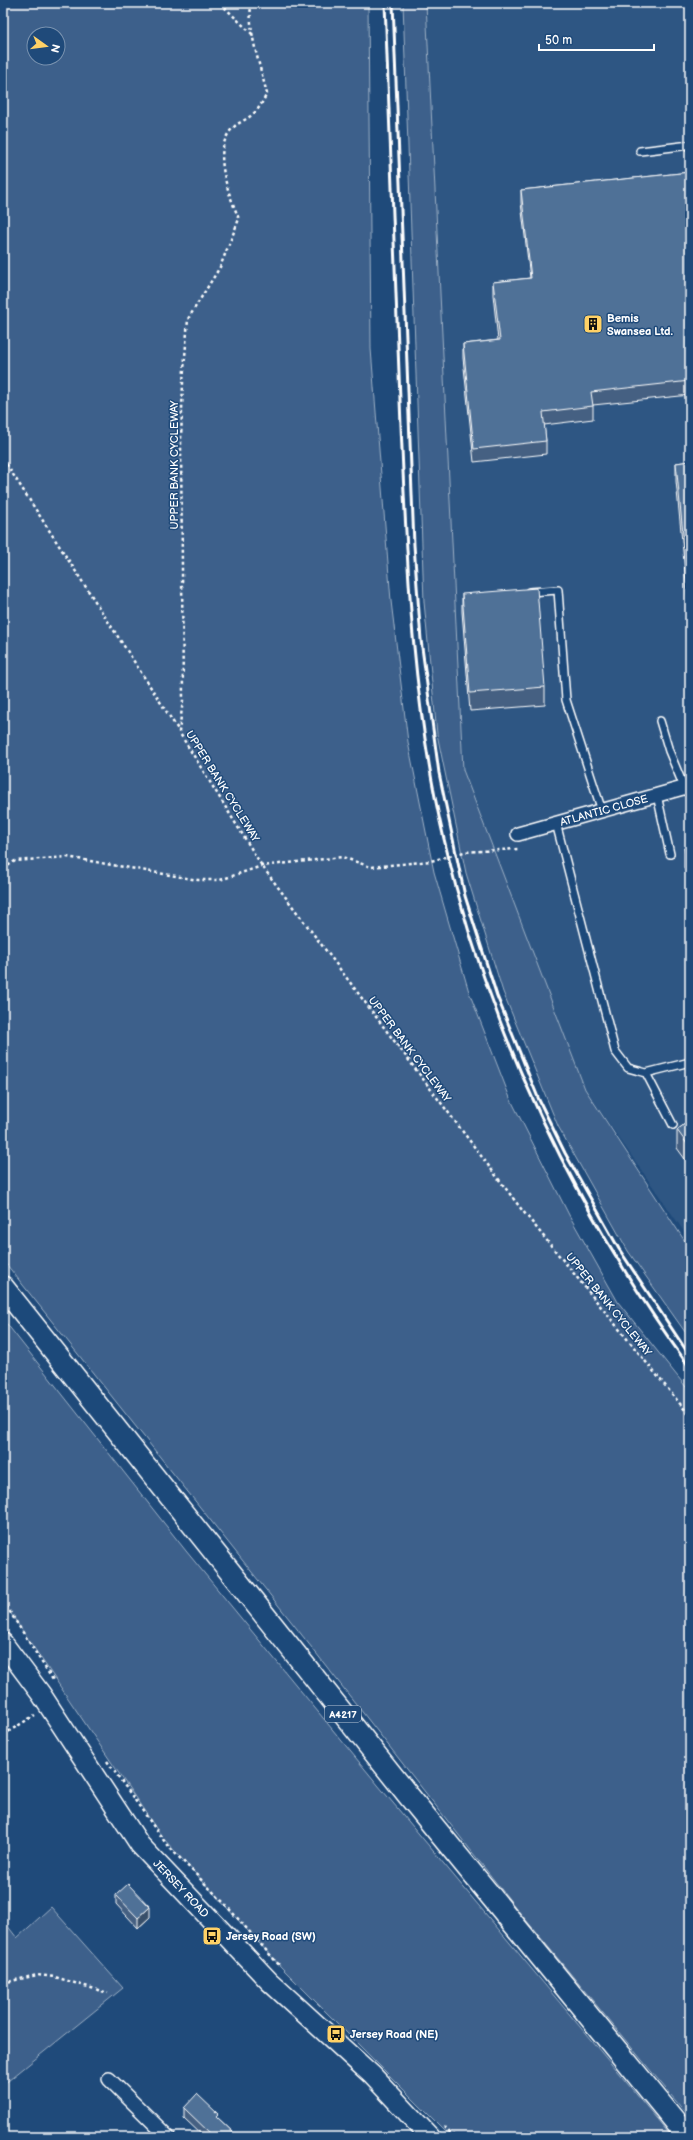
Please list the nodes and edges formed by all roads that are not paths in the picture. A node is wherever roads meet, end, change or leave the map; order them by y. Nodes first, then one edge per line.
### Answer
1 (690, 145) edge
2 (640, 151) dead end
3 (521, 593) edge
4 (660, 721) dead end
5 (687, 786) edge
6 (657, 795) junction
7 (602, 811) junction
8 (556, 824) junction
9 (518, 834) road end
10 (670, 854) dead end
11 (690, 1062) edge
12 (646, 1073) junction
13 (673, 1125) dead end
14 (3, 1287) edge
15 (3, 1644) edge
16 (108, 2079) dead end
17 (437, 2131) edge
18 (168, 2137) edge
19 (688, 2137) edge

1 - 2 lane
3 - 7 lane
4 - 5 lane
5 - 6 street, ATLANTIC CLOSE
6 - 7 street, ATLANTIC CLOSE
6 - 10 lane
7 - 8 street, ATLANTIC CLOSE
8 - 9 street, ATLANTIC CLOSE
8 - 12 lane
11 - 12 lane
12 - 13 lane
14 - 19 main road, A4217
15 - 17 main road, JERSEY ROAD
16 - 18 street

